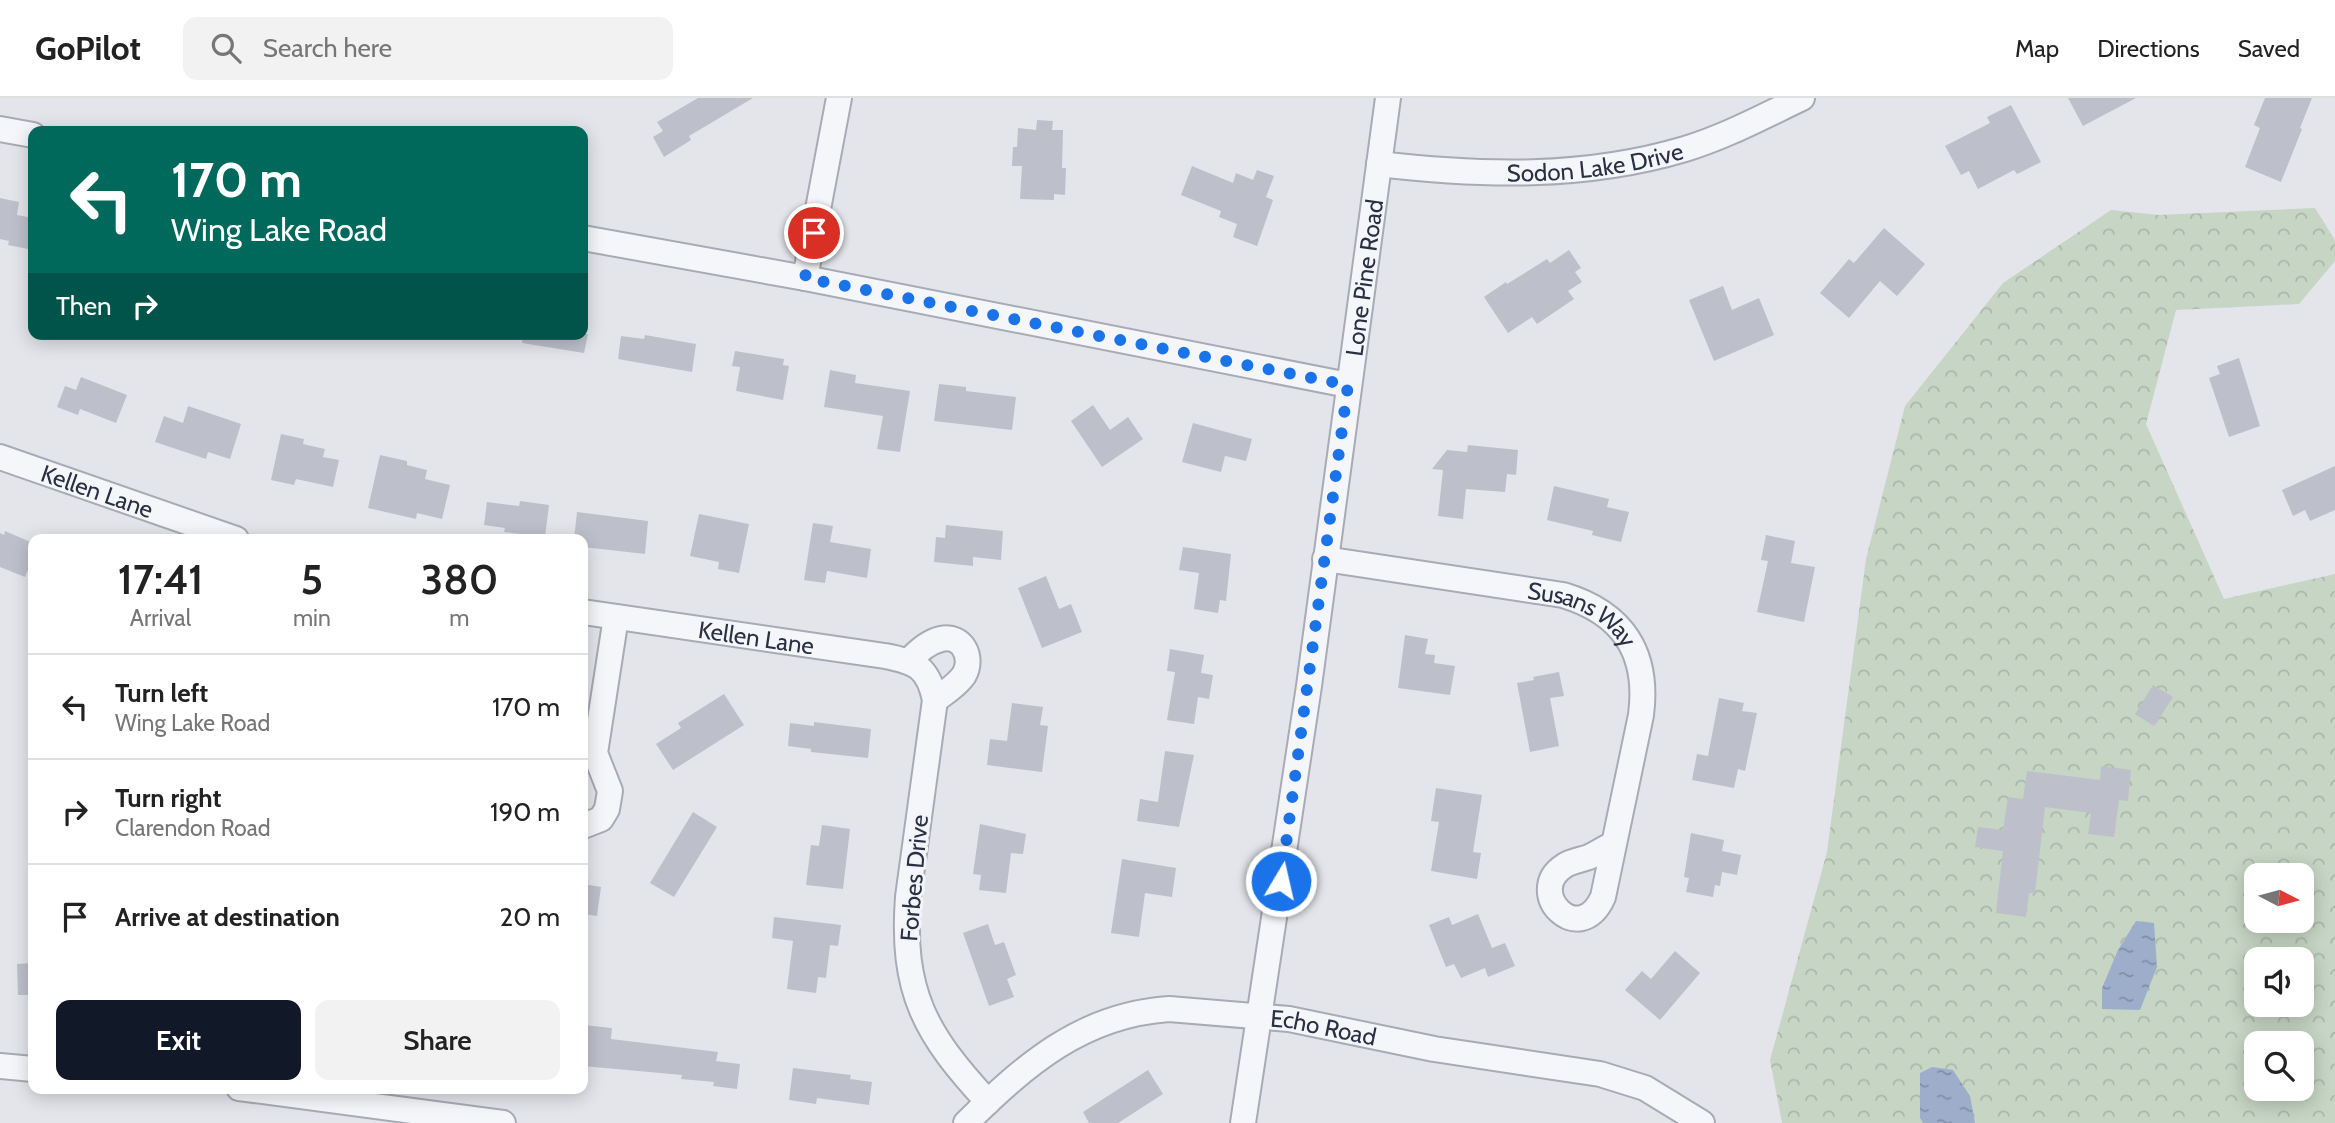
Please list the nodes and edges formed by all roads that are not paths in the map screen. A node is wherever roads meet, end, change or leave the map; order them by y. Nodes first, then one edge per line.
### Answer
1 (839, 98) edge
2 (1388, 98) edge
3 (1802, 98) edge
4 (0, 128) edge
5 (28, 134) edge
6 (1378, 164) junction
7 (588, 239) edge
8 (805, 278) junction
9 (1348, 385) junction
10 (0, 457) edge
11 (222, 534) edge
12 (1325, 559) junction
13 (588, 613) edge
14 (616, 617) junction
15 (917, 667) junction
16 (935, 700) junction
17 (589, 759) edge
18 (588, 823) edge
19 (1614, 844) dead end
20 (1260, 1017) junction
21 (0, 1066) edge
22 (28, 1069) edge
23 (284, 1094) edge
24 (988, 1102) junction
25 (503, 1123) edge
26 (967, 1123) edge
27 (1243, 1123) edge
28 (1702, 1123) edge

1 - 8 street
2 - 6 street, Lone Pine Road
3 - 6 street, Sodon Lake Drive
4 - 5 street
6 - 9 street, Lone Pine Road
7 - 8 street
8 - 9 street
9 - 12 street, Lone Pine Road
10 - 11 street, Kellen Lane
12 - 19 street, Susans Way
12 - 20 street, Lone Pine Road
13 - 14 street, Kellen Lane
14 - 15 street, Kellen Lane
14 - 17 street
15 - 16 street, Forbes Drive
15 - 16 street
16 - 24 street, Forbes Drive
17 - 18 street
20 - 24 street, Echo Road
20 - 27 street, Lone Pine Road
20 - 28 street, Echo Road
21 - 22 street
23 - 25 street
24 - 26 street, Echo Road

